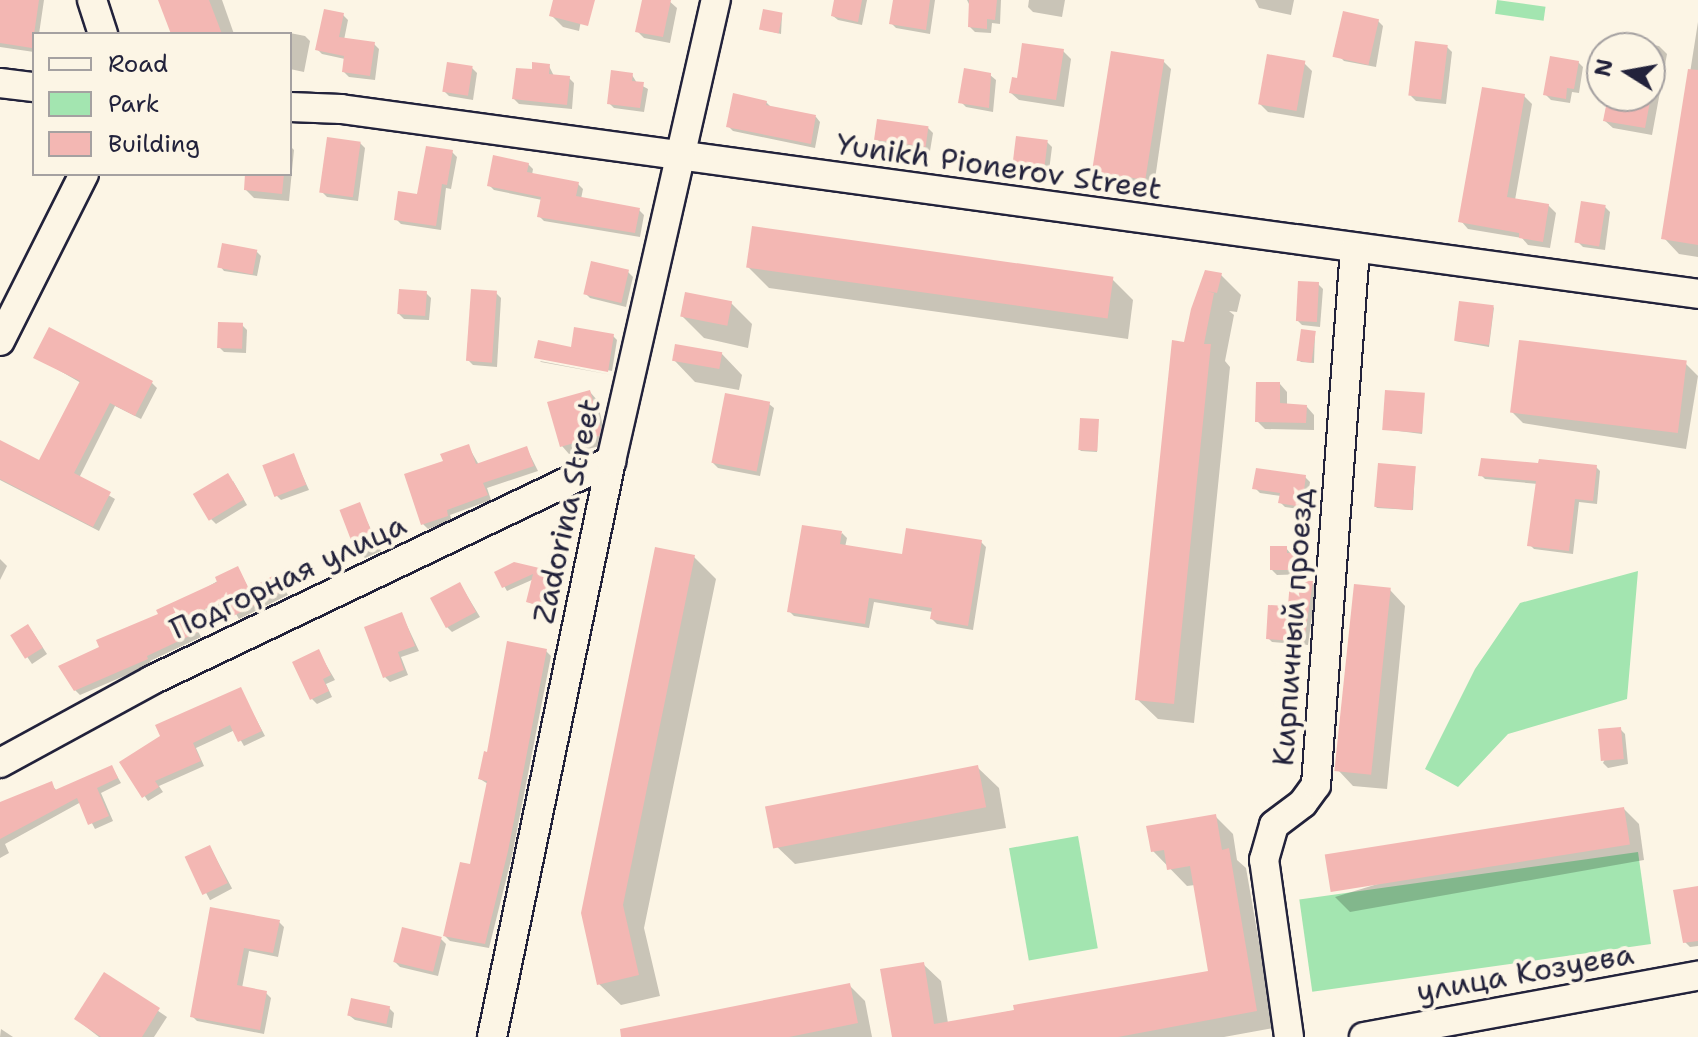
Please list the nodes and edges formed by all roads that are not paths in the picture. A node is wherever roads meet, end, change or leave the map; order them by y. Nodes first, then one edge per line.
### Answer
1 (92, 0) edge
2 (716, 0) edge
3 (102, 32) edge
4 (0, 83) edge
5 (32, 87) edge
6 (292, 107) edge
7 (682, 158) junction
8 (83, 176) edge
9 (1355, 249) junction
10 (1698, 294) edge
11 (0, 341) edge
12 (611, 461) junction
13 (0, 763) edge
14 (1698, 976) edge
15 (492, 1037) edge
16 (1289, 1037) edge
17 (1364, 1037) edge

1 - 3 street
2 - 7 street, Zadorina Street
4 - 5 street
6 - 7 street, Yunikh Pionerov Street
7 - 9 street, Yunikh Pionerov Street
7 - 12 street, Zadorina Street
8 - 11 street
9 - 10 street, Yunikh Pionerov Street
9 - 16 street, Кирпичный проезд
12 - 13 street, Подгорная улица
12 - 15 street, Zadorina Street
14 - 17 street, улица Козуева

